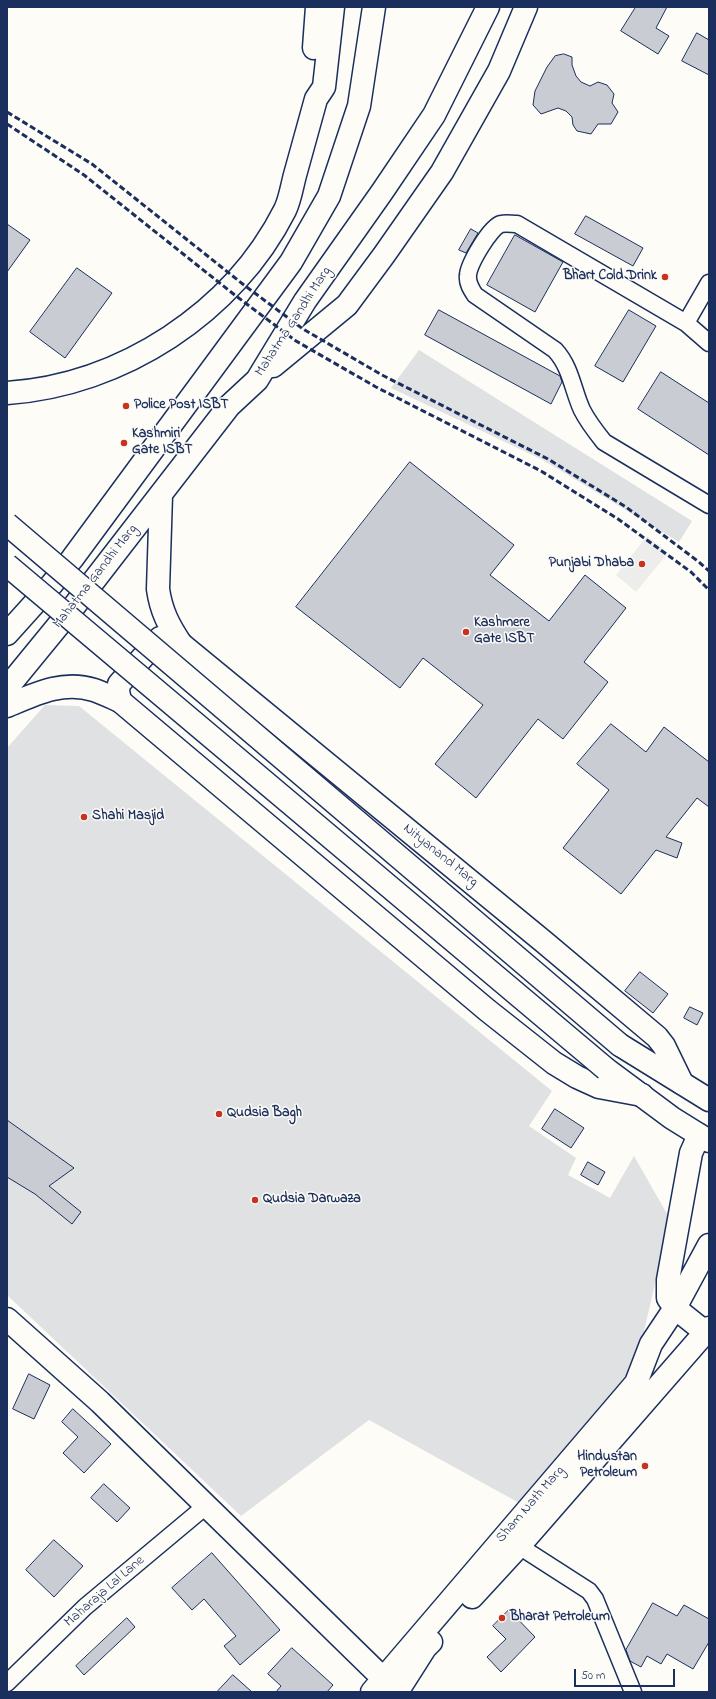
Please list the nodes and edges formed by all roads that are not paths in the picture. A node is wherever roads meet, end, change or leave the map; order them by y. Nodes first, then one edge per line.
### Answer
1 (317, 7) edge
2 (333, 7) edge
3 (374, 7) edge
4 (488, 7) edge
5 (526, 7) edge
6 (316, 99) junction
7 (709, 283) edge
8 (686, 323) junction
9 (709, 343) edge
10 (257, 380) junction
11 (7, 393) edge
12 (161, 495) junction
13 (709, 505) edge
14 (7, 524) edge
15 (7, 565) edge
16 (7, 634) edge
17 (181, 644) junction
18 (7, 688) edge
19 (120, 701) junction
20 (7, 706) edge
21 (682, 1083) junction
22 (642, 1095) junction
23 (709, 1100) edge
24 (704, 1138) edge
25 (709, 1245) edge
26 (675, 1308) junction
27 (7, 1319) edge
28 (707, 1330) edge
29 (207, 1505) junction
30 (519, 1546) junction
31 (7, 1684) edge
32 (387, 1689) edge
33 (633, 1692) edge

1 - 6 main road
2 - 6 main road
3 - 16 main road
4 - 10 main road, Mahatma Gandhi Marg
5 - 10 main road
6 - 11 main road
7 - 8 street
8 - 9 street
8 - 13 street
10 - 12 main road, Mahatma Gandhi Marg
12 - 17 main road
12 - 18 main road, Mahatma Gandhi Marg
14 - 21 main road, bridge
15 - 22 main road, bridge
17 - 19 main road
17 - 21 main road, Nityanand Marg
19 - 20 main road
19 - 22 main road
21 - 23 main road
22 - 24 main road
24 - 26 main road
25 - 26 main road, Sham Nath Marg
26 - 28 main road
26 - 32 main road, Sham Nath Marg
27 - 29 main road
28 - 30 main road, Sham Nath Marg
29 - 31 street, Maharaja Lal Lane
29 - 32 main road
30 - 32 main road, Sham Nath Marg
30 - 33 street

